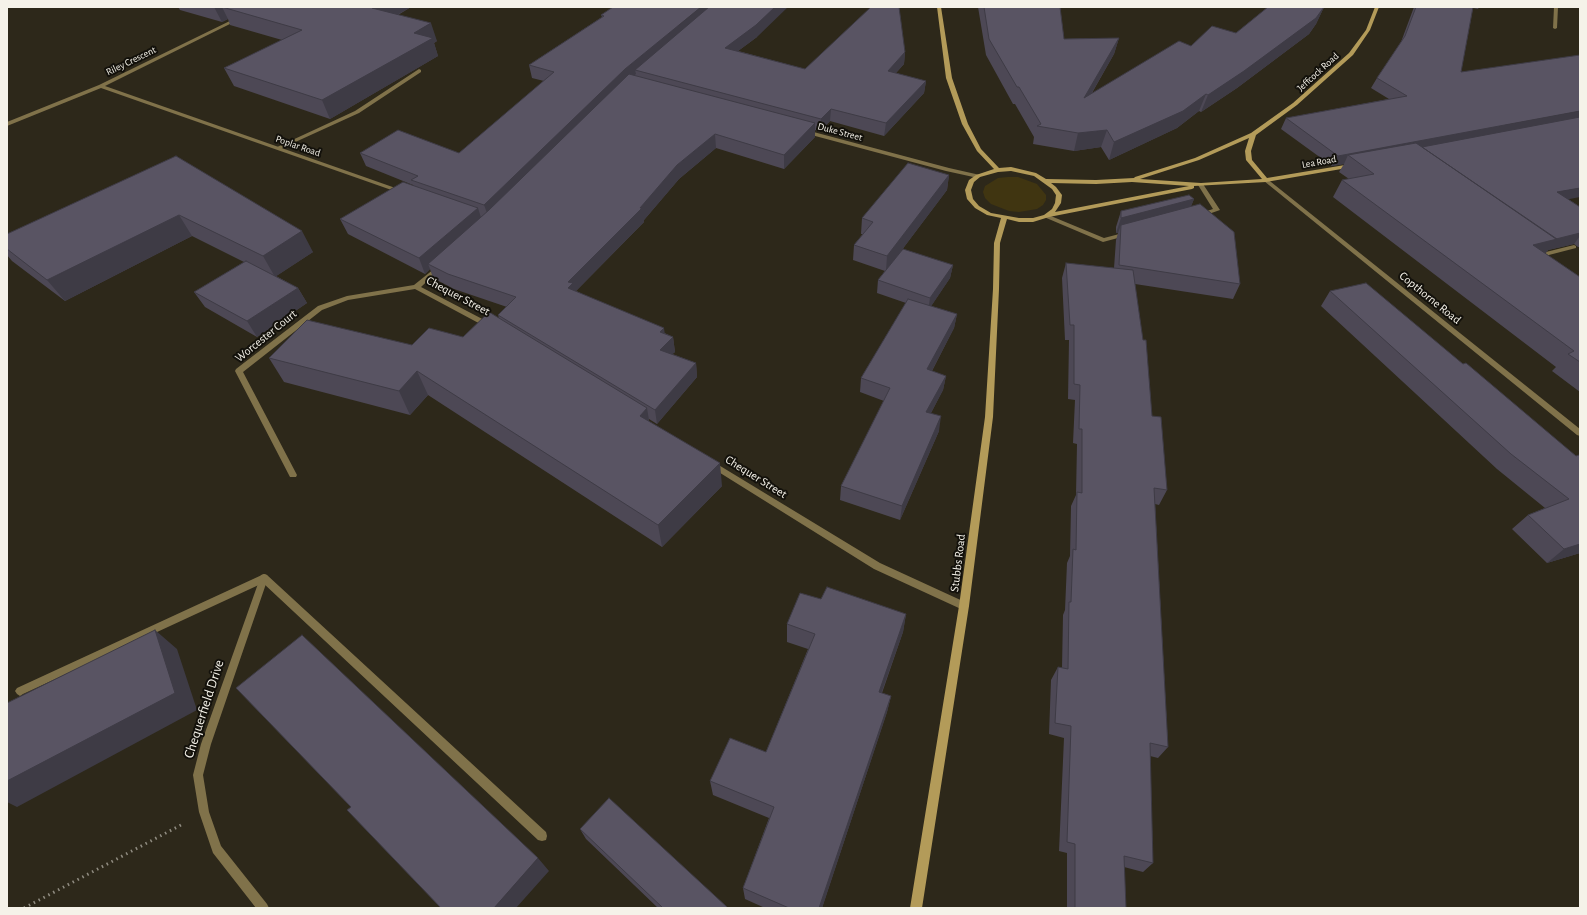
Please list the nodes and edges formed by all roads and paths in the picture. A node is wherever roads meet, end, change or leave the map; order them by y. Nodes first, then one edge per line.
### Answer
1 (939, 7) edge
2 (1377, 7) edge
3 (1556, 7) edge
4 (246, 14) edge
5 (1555, 28) dead end
6 (419, 71) dead end
7 (101, 86) junction
8 (7, 124) edge
9 (796, 129) edge
10 (1253, 134) junction
11 (278, 148) junction
12 (1356, 165) edge
13 (998, 170) junction
14 (978, 176) junction
15 (1132, 180) junction
16 (1266, 180) junction
17 (1047, 181) junction
18 (1201, 185) junction
19 (409, 194) edge
20 (1046, 216) junction
21 (1194, 216) edge
22 (1004, 219) junction
23 (1133, 232) edge
24 (1532, 245) edge
25 (1574, 247) edge
26 (445, 262) edge
27 (416, 287) junction
28 (492, 328) edge
29 (1580, 433) edge
30 (702, 457) edge
31 (293, 475) dead end
32 (264, 578) junction
33 (964, 606) junction
34 (20, 691) dead end
35 (204, 812) junction
36 (542, 836) dead end
37 (24, 908) edge
38 (263, 908) edge
39 (916, 908) edge

1 - 13 main road
2 - 10 main road, Jeffcock Road
3 - 5 street
4 - 7 street, Riley Crescent
6 - 11 street
7 - 8 street, Riley Crescent
7 - 11 street, Poplar Road
9 - 14 street, Duke Street
10 - 15 main road, Jeffcock Road
10 - 16 main road
11 - 19 street, Poplar Road
12 - 16 main road, Lea Road
13 - 14 main road
13 - 17 main road
14 - 22 main road, Lea Road
15 - 17 main road, Lea Road
15 - 18 main road, Lea Road
16 - 18 main road, Lea Road
16 - 29 street, Copthorne Road
17 - 20 main road
18 - 20 main road, Lea Road
18 - 21 street
20 - 22 main road, Lea Road
20 - 23 street
22 - 33 main road, Stubbs Road
24 - 25 street
26 - 27 street
27 - 28 street, Chequer Street
27 - 31 street, Worcester Court
30 - 33 street, Chequer Street
32 - 34 street
32 - 35 street, Chequerfield Drive
32 - 36 street
33 - 39 main road, Stubbs Road
35 - 37 path
35 - 38 street, Chequerfield Drive

